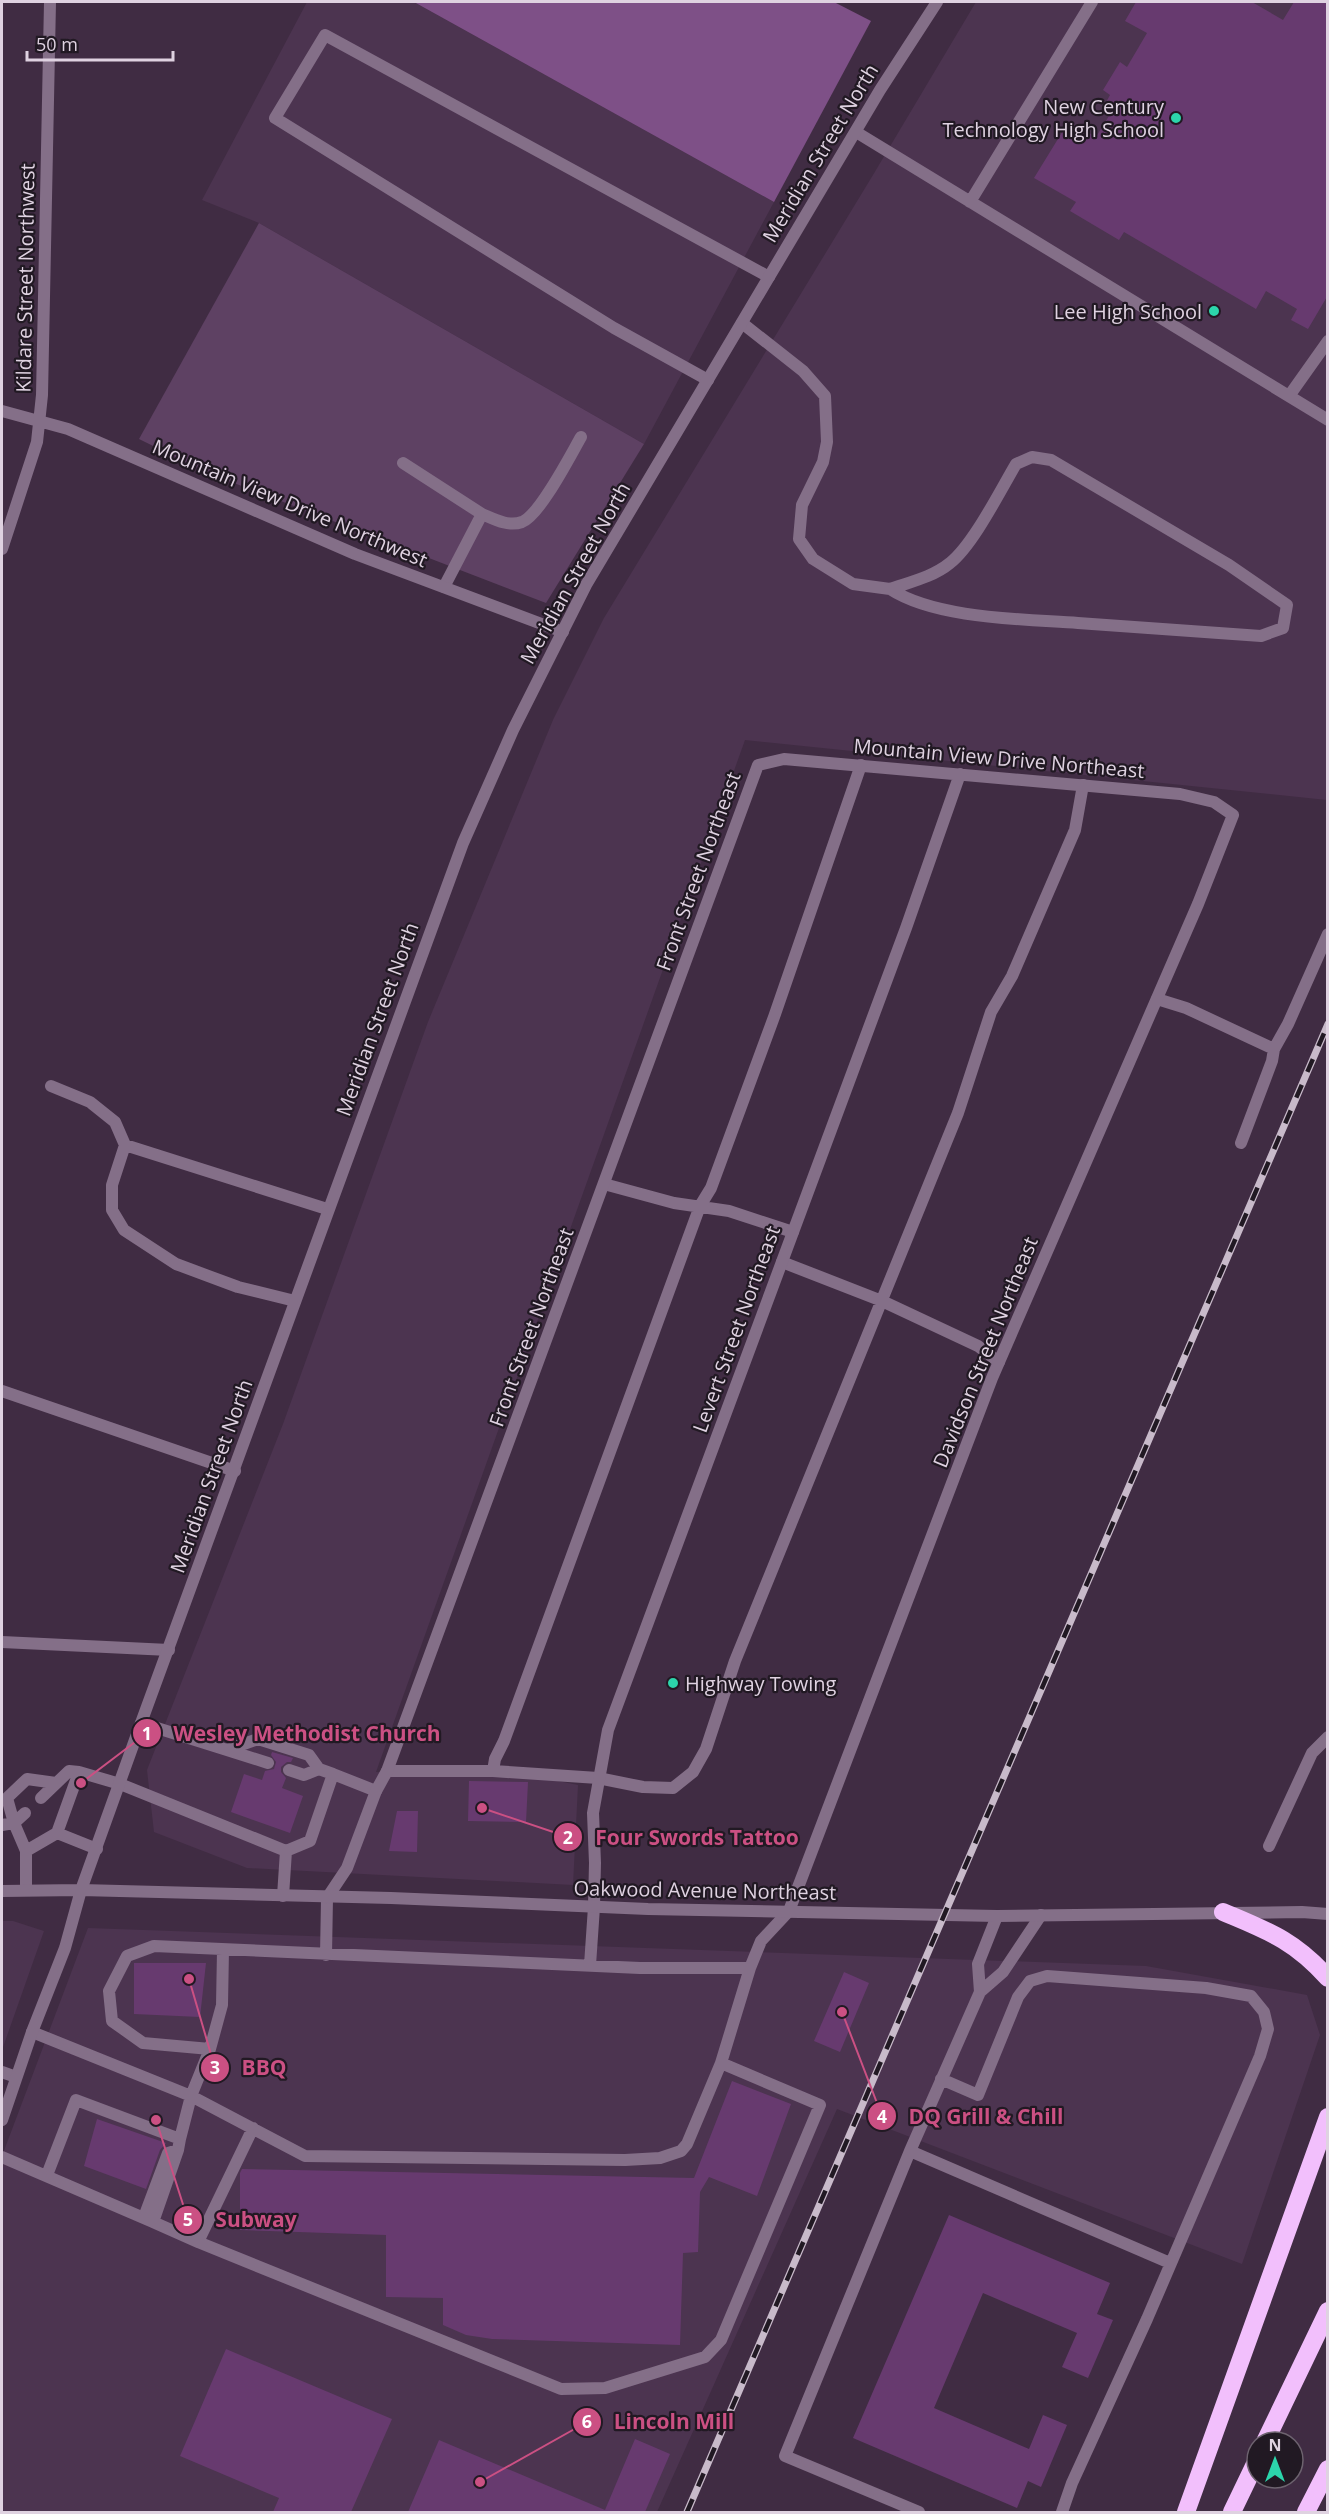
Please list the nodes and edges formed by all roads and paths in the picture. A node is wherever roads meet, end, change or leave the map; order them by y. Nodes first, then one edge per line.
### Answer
1 (50, 2) edge
2 (937, 2) edge
3 (1092, 2) edge
4 (856, 132) junction
5 (970, 202) junction
6 (769, 277) junction
7 (742, 323) junction
8 (1328, 341) edge
9 (708, 380) junction
10 (1289, 396) junction
11 (2, 411) edge
12 (40, 420) junction
13 (1328, 420) edge
14 (581, 437) dead end
15 (403, 463) dead end
16 (482, 514) junction
17 (2, 549) edge
18 (444, 587) junction
19 (891, 589) junction
20 (563, 632) junction
21 (758, 765) joint
22 (861, 765) junction
23 (960, 774) junction
24 (1083, 785) junction
25 (1233, 815) joint
26 (1328, 934) edge
27 (1157, 999) junction
28 (1274, 1049) junction
29 (51, 1086) dead end
30 (1241, 1143) dead end
31 (124, 1145) junction
32 (604, 1184) junction
33 (700, 1206) junction
34 (327, 1209) junction
35 (793, 1232) junction
36 (782, 1262) junction
37 (295, 1301) junction
38 (882, 1301) junction
39 (999, 1362) junction
40 (2, 1391) edge
41 (234, 1471) junction
42 (2, 1642) edge
43 (169, 1650) junction
44 (141, 1723) junction
45 (1328, 1737) edge
46 (226, 1750) junction
47 (268, 1763) dead end
48 (319, 1769) junction
49 (289, 1770) dead end
50 (387, 1771) junction
51 (493, 1771) junction
52 (79, 1772) junction
53 (333, 1774) junction
54 (598, 1778) junction
55 (56, 1783) junction
56 (120, 1784) junction
57 (376, 1791) junction
58 (41, 1798) dead end
59 (25, 1813) dead end
60 (8, 1824) edge
61 (57, 1833) junction
62 (1269, 1846) dead end
63 (97, 1849) junction
64 (26, 1851) junction
65 (285, 1851) junction
66 (26, 1890) junction
67 (81, 1890) junction
68 (2, 1891) edge
69 (283, 1896) junction
70 (327, 1898) junction
71 (594, 1907) junction
72 (789, 1911) junction
73 (1223, 1912) junction
74 (1328, 1914) edge
75 (1041, 1915) junction
76 (997, 1916) junction
77 (223, 1950) junction
78 (326, 1954) junction
79 (590, 1965) junction
80 (750, 1968) junction
81 (1328, 1978) edge
82 (980, 1992) junction
83 (32, 2032) junction
84 (210, 2049) junction
85 (721, 2063) junction
86 (2, 2072) edge
87 (16, 2077) junction
88 (941, 2079) junction
89 (191, 2096) junction
90 (1328, 2117) edge
91 (2, 2120) edge
92 (253, 2128) junction
93 (179, 2145) junction
94 (910, 2151) junction
95 (2, 2157) edge
96 (47, 2175) junction
97 (149, 2220) junction
98 (198, 2242) junction
99 (1170, 2263) junction
100 (1328, 2311) edge
101 (1271, 2430) edge
102 (1328, 2469) edge
103 (1245, 2485) edge
104 (919, 2512) edge
105 (1062, 2512) edge
106 (1186, 2512) edge
107 (1232, 2512) edge
108 (1306, 2512) edge

1 - 12 street, Kildare Street Northwest
2 - 4 street, Meridian Street North
3 - 5 street
4 - 5 street
4 - 6 street, Meridian Street North
5 - 10 street
6 - 7 street, Meridian Street North
6 - 9 street
7 - 9 street, Meridian Street North
7 - 19 street
8 - 10 street
9 - 20 street, Meridian Street North
10 - 13 street
11 - 12 street, Mountain View Drive Northwest
12 - 17 street, Kildare Street Northwest
12 - 18 street, Mountain View Drive Northwest
14 - 16 street
15 - 16 street
16 - 18 street
18 - 20 street, Mountain View Drive Northwest
19 - 19 street
20 - 34 street, Meridian Street North
21 - 22 street, Mountain View Drive Northeast
21 - 32 street, Front Street Northeast
22 - 23 street, Mountain View Drive Northeast
22 - 33 street
23 - 24 street, Mountain View Drive Northeast
23 - 35 street, Levert Street Northeast
24 - 25 street, Mountain View Drive Northeast
24 - 38 street
25 - 27 street, Davidson Street Northeast
26 - 28 street
27 - 28 street
27 - 39 street, Davidson Street Northeast
28 - 30 street
29 - 31 street
31 - 34 street
31 - 37 street
32 - 33 street
32 - 50 street, Front Street Northeast
33 - 35 street
33 - 51 street
34 - 37 street, Meridian Street North
35 - 36 street, Levert Street Northeast
36 - 38 street
36 - 54 street, Levert Street Northeast
37 - 41 street, Meridian Street North
38 - 39 street
38 - 54 street
39 - 72 street, Davidson Street Northeast
40 - 41 street
41 - 43 street, Meridian Street North
42 - 43 street
43 - 44 street, Meridian Street North
44 - 46 street
44 - 56 street, Meridian Street North
45 - 62 street
46 - 47 street
46 - 48 street
48 - 49 street
48 - 53 street
50 - 51 street
50 - 57 street, Front Street Northeast
51 - 54 street
52 - 55 street
52 - 56 street
52 - 61 street
53 - 57 street
53 - 65 street
54 - 71 street, Levert Street Northeast
55 - 58 street
55 - 60 street
56 - 63 street, Meridian Street North
56 - 65 street
57 - 70 street, Front Street Northeast
59 - 60 street
60 - 64 street
61 - 63 street
61 - 64 street
63 - 67 street, Meridian Street North
64 - 66 street
65 - 69 street
66 - 67 street, Oakwood Avenue Northeast
66 - 68 street, Oakwood Avenue Northeast
67 - 69 street, Oakwood Avenue Northeast
67 - 83 street, Meridian Street North
69 - 70 street, Oakwood Avenue Northeast
70 - 71 street, Oakwood Avenue Northeast
70 - 78 street
71 - 72 street, Oakwood Avenue Northeast
71 - 79 street, Levert Street Northeast
72 - 76 street, Oakwood Avenue Northeast
72 - 80 street
73 - 74 street, Oakwood Avenue Northeast
73 - 75 street, Oakwood Avenue Northeast
73 - 81 highway
75 - 76 street, Oakwood Avenue Northeast
75 - 82 street
76 - 82 street
77 - 78 street
77 - 84 street
77 - 84 street
78 - 79 street
79 - 80 street
80 - 85 street
82 - 88 street
83 - 87 street, Meridian Street North
83 - 89 street
84 - 89 street
85 - 92 street
85 - 98 street
86 - 87 street
87 - 91 street, Meridian Street North
88 - 94 street
88 - 99 street
89 - 92 street
89 - 93 street
90 - 106 highway
92 - 98 street
93 - 96 street
93 - 97 street
94 - 99 street
94 - 104 street
95 - 96 street
96 - 97 street
97 - 98 street
99 - 105 street
100 - 101 highway
102 - 108 highway
103 - 107 highway

